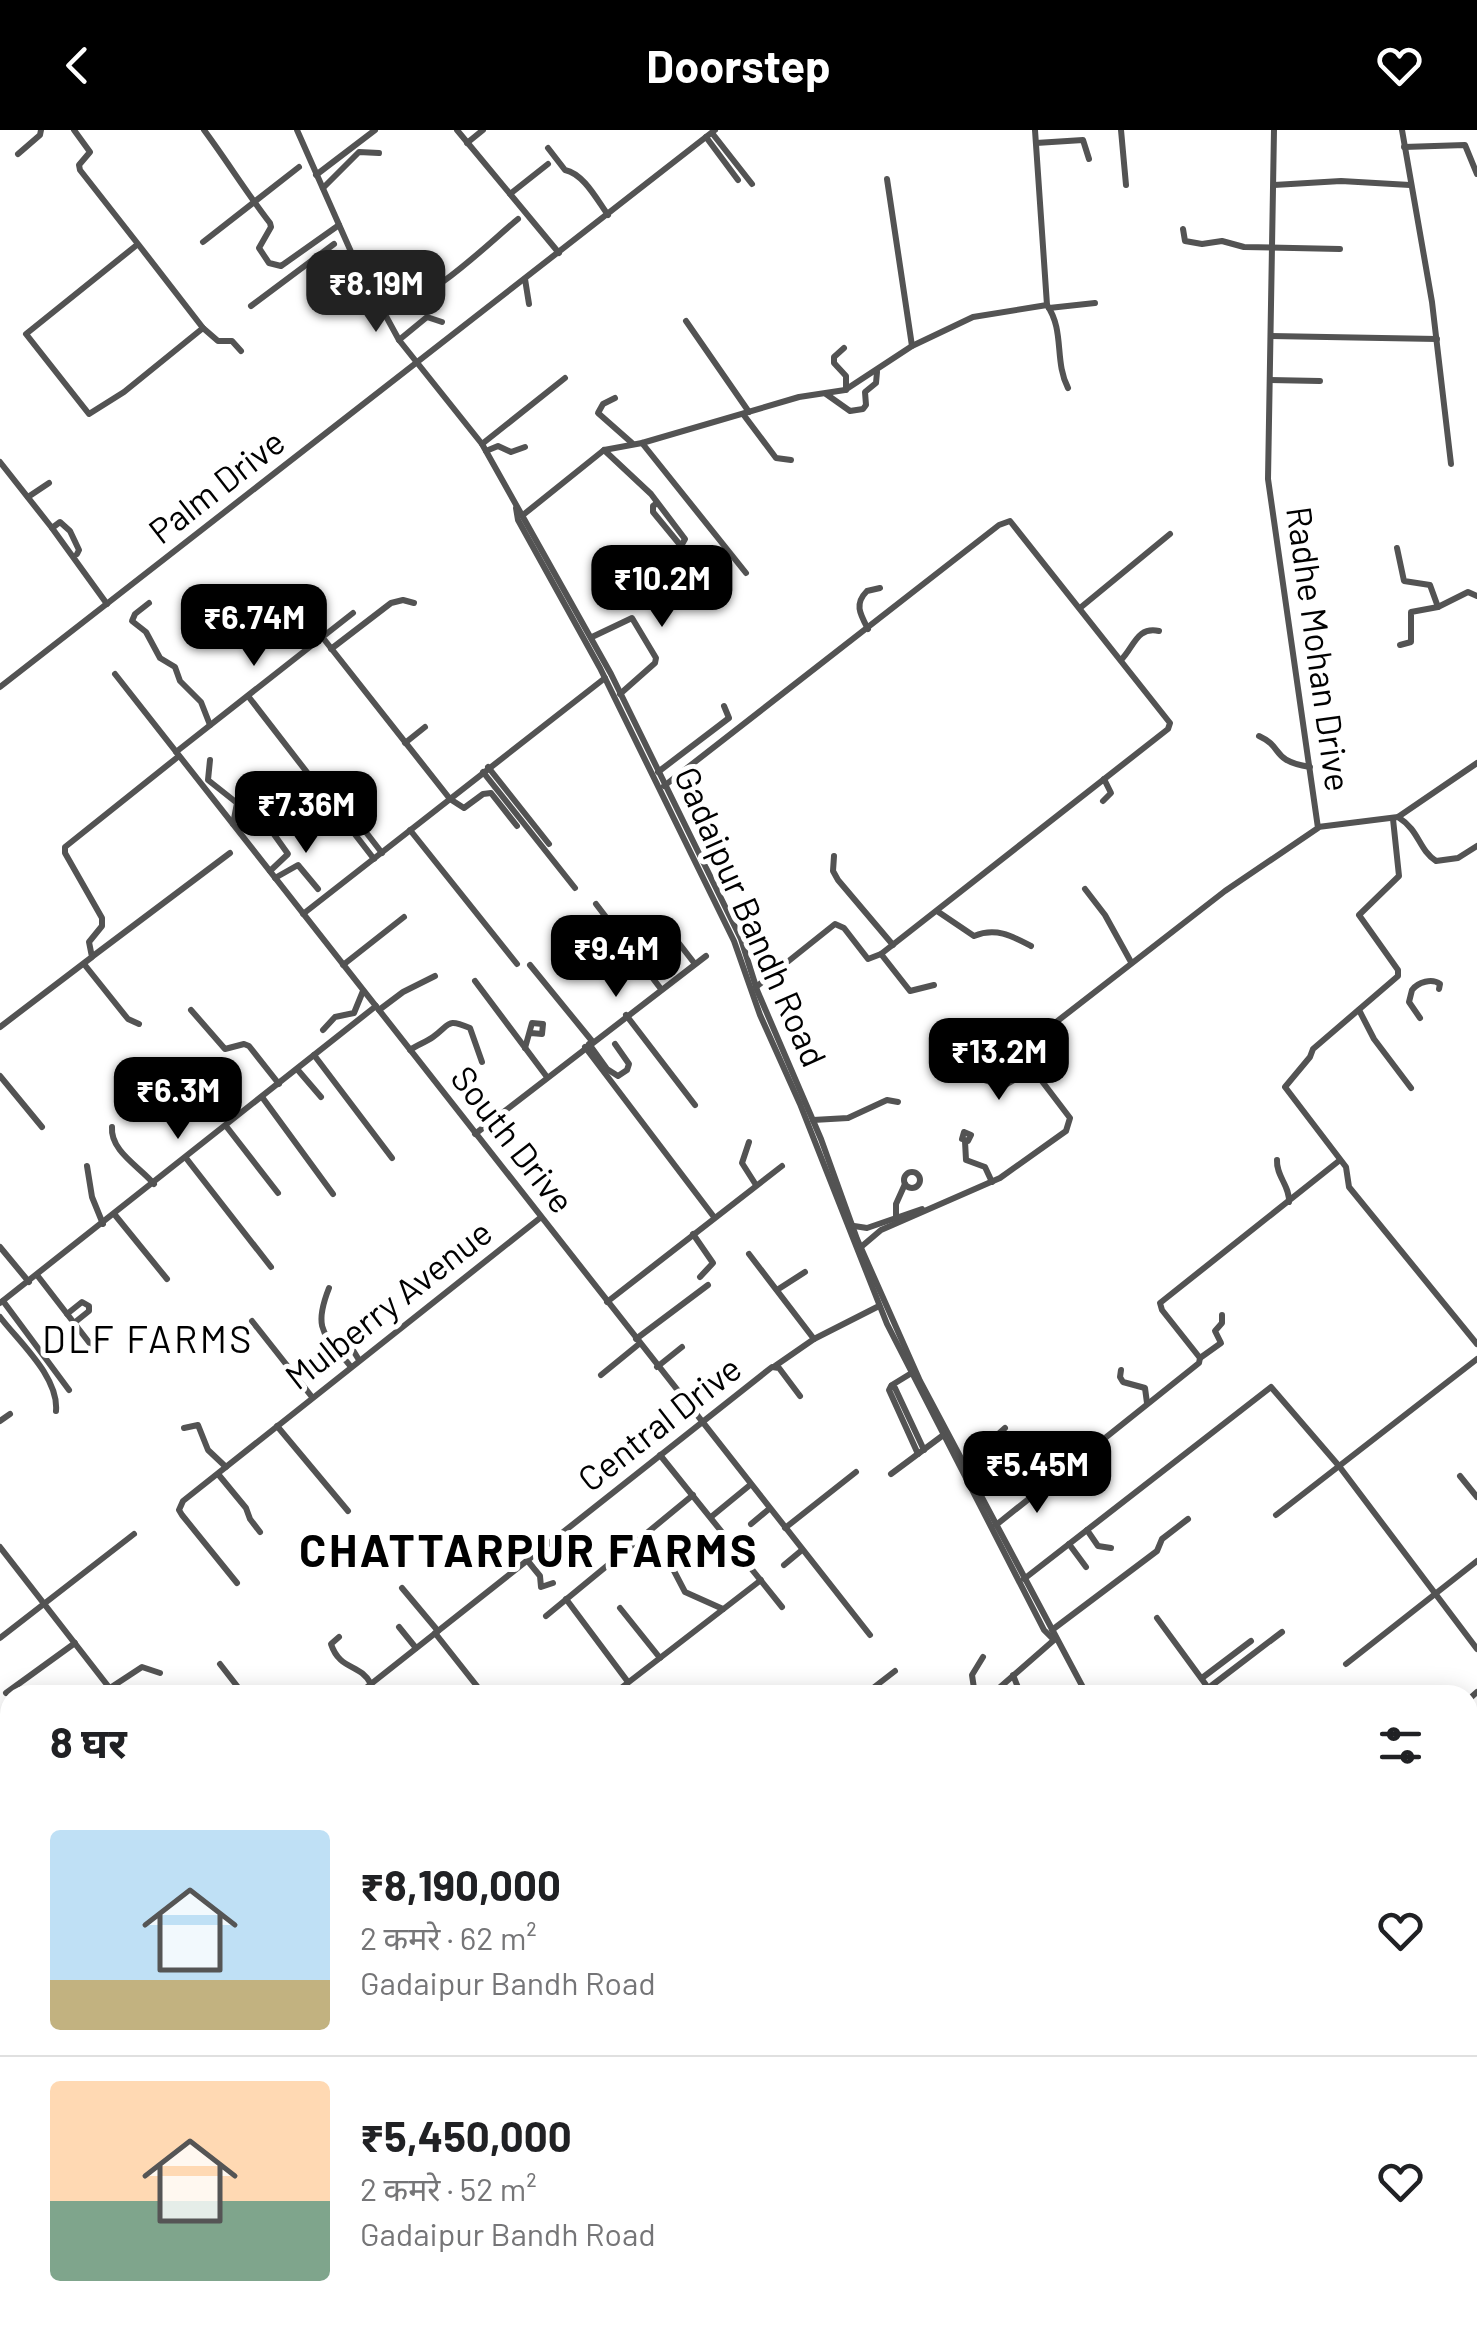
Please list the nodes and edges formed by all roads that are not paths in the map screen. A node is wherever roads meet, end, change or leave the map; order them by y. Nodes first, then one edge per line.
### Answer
1 (41, 130) edge
2 (74, 130) edge
3 (204, 130) edge
4 (297, 130) edge
5 (375, 130) edge
6 (457, 130) edge
7 (483, 130) edge
8 (1035, 130) edge
9 (1121, 130) edge
10 (1274, 130) edge
11 (1402, 130) edge
12 (711, 133) edge
13 (467, 143) junction
14 (1036, 144) junction
15 (1404, 147) junction
16 (548, 148) dead end
17 (379, 153) dead end
18 (18, 154) dead end
19 (1089, 160) dead end
20 (548, 164) dead end
21 (299, 167) dead end
22 (1477, 174) edge
23 (316, 175) junction
24 (888, 179) dead end
25 (738, 180) dead end
26 (752, 184) dead end
27 (1126, 185) dead end
28 (1274, 185) junction
29 (1410, 185) junction
30 (322, 188) junction
31 (510, 194) junction
32 (253, 203) junction
33 (608, 216) junction
34 (518, 219) dead end
35 (339, 225) junction
36 (1183, 228) dead end
37 (203, 242) dead end
38 (138, 244) junction
39 (334, 244) dead end
40 (1273, 247) junction
41 (1340, 249) dead end
42 (559, 252) junction
43 (401, 261) dead end
44 (380, 264) junction
45 (281, 266) junction
46 (360, 268) junction
47 (290, 277) junction
48 (525, 278) junction
49 (529, 304) dead end
50 (1095, 304) dead end
51 (251, 306) dead end
52 (1048, 306) junction
53 (686, 320) dead end
54 (442, 322) dead end
55 (203, 328) junction
56 (1271, 336) junction
57 (399, 340) junction
58 (1437, 340) junction
59 (912, 346) junction
60 (844, 348) dead end
61 (240, 351) dead end
62 (418, 364) junction
63 (878, 370) junction
64 (565, 378) dead end
65 (1270, 380) junction
66 (1320, 381) dead end
67 (1068, 388) dead end
68 (846, 390) junction
69 (826, 394) junction
70 (615, 398) dead end
71 (746, 413) junction
72 (637, 443) junction
73 (525, 447) dead end
74 (484, 448) junction
75 (604, 450) junction
76 (792, 460) dead end
77 (0, 462) edge
78 (1451, 464) dead end
79 (49, 483) dead end
80 (28, 498) junction
81 (657, 503) junction
82 (516, 506) junction
83 (524, 515) junction
84 (52, 528) junction
85 (1170, 534) dead end
86 (1397, 548) dead end
87 (77, 554) dead end
88 (746, 574) dead end
89 (880, 588) dead end
90 (1476, 593) edge
91 (414, 603) dead end
92 (106, 604) junction
93 (150, 604) dead end
94 (1438, 607) junction
95 (1080, 608) junction
96 (353, 613) dead end
97 (868, 628) junction
98 (1159, 631) dead end
99 (323, 638) junction
100 (592, 638) junction
101 (1400, 645) dead end
102 (331, 649) junction
103 (1121, 660) junction
104 (115, 674) dead end
105 (605, 678) junction
106 (0, 687) edge
107 (620, 694) junction
108 (248, 696) junction
109 (724, 706) dead end
110 (210, 725) junction
111 (425, 727) dead end
112 (1260, 736) dead end
113 (405, 743) junction
114 (177, 754) junction
115 (210, 760) dead end
116 (1477, 763) edge
117 (1310, 767) junction
118 (486, 770) junction
119 (658, 772) junction
120 (1104, 779) junction
121 (664, 786) junction
122 (450, 799) junction
123 (1102, 801) dead end
124 (355, 818) dead end
125 (1396, 818) junction
126 (233, 825) junction
127 (517, 826) dead end
128 (1318, 827) junction
129 (410, 830) junction
130 (273, 833) dead end
131 (549, 844) dead end
132 (1477, 846) edge
133 (230, 853) dead end
134 (382, 853) junction
135 (834, 856) dead end
136 (374, 859) junction
137 (272, 875) junction
138 (575, 888) dead end
139 (1085, 888) dead end
140 (318, 889) dead end
141 (596, 904) dead end
142 (936, 910) junction
143 (304, 914) junction
144 (404, 917) dead end
145 (666, 928) dead end
146 (893, 944) junction
147 (1032, 946) dead end
148 (881, 954) junction
149 (706, 956) dead end
150 (89, 960) junction
151 (1131, 962) junction
152 (517, 964) dead end
153 (530, 964) dead end
154 (694, 964) junction
155 (343, 965) junction
156 (1399, 973) junction
157 (435, 976) dead end
158 (475, 981) dead end
159 (1432, 982) dead end
160 (934, 985) dead end
161 (1414, 986) junction
162 (661, 988) junction
163 (756, 988) junction
164 (363, 990) junction
165 (378, 1008) junction
166 (190, 1010) dead end
167 (1359, 1010) junction
168 (626, 1016) junction
169 (1420, 1018) dead end
170 (139, 1024) dead end
171 (0, 1026) edge
172 (323, 1030) dead end
173 (531, 1033) dead end
174 (589, 1044) junction
175 (616, 1044) dead end
176 (524, 1048) junction
177 (410, 1050) junction
178 (314, 1055) junction
179 (482, 1062) dead end
180 (298, 1069) junction
181 (974, 1070) dead end
182 (1032, 1070) junction
183 (0, 1076) edge
184 (546, 1077) junction
185 (279, 1084) junction
186 (1412, 1088) dead end
187 (262, 1097) junction
188 (320, 1097) dead end
189 (898, 1102) dead end
190 (695, 1105) dead end
191 (813, 1120) junction
192 (226, 1126) junction
193 (42, 1127) dead end
194 (112, 1127) dead end
195 (475, 1134) junction
196 (964, 1141) dead end
197 (750, 1142) dead end
198 (186, 1158) junction
199 (392, 1158) dead end
200 (1277, 1160) dead end
201 (1340, 1160) junction
202 (88, 1166) dead end
203 (782, 1166) dead end
204 (992, 1182) junction
205 (154, 1184) junction
206 (905, 1184) dead end
207 (756, 1185) junction
208 (278, 1193) dead end
209 (333, 1194) dead end
210 (1288, 1203) junction
211 (934, 1208) junction
212 (115, 1215) junction
213 (714, 1217) junction
214 (540, 1218) junction
215 (896, 1218) junction
216 (103, 1224) junction
217 (853, 1226) junction
218 (693, 1234) junction
219 (0, 1246) edge
220 (860, 1247) junction
221 (749, 1254) dead end
222 (271, 1268) dead end
223 (806, 1272) dead end
224 (37, 1276) junction
225 (700, 1277) dead end
226 (167, 1279) dead end
227 (28, 1282) junction
228 (708, 1285) dead end
229 (329, 1288) dead end
230 (777, 1290) junction
231 (2, 1302) edge
232 (606, 1302) junction
233 (879, 1306) junction
234 (67, 1314) junction
235 (1222, 1315) dead end
236 (0, 1317) edge
237 (252, 1321) dead end
238 (74, 1323) junction
239 (358, 1329) dead end
240 (814, 1339) junction
241 (638, 1342) junction
242 (1477, 1344) edge
243 (682, 1347) dead end
244 (98, 1354) dead end
245 (1200, 1358) junction
246 (1477, 1359) edge
247 (359, 1360) junction
248 (657, 1366) junction
249 (775, 1366) junction
250 (351, 1367) junction
251 (1121, 1370) dead end
252 (910, 1374) junction
253 (601, 1375) dead end
254 (69, 1390) dead end
255 (800, 1396) dead end
256 (312, 1398) junction
257 (1148, 1404) junction
258 (56, 1411) dead end
259 (10, 1414) dead end
260 (0, 1421) edge
261 (701, 1423) junction
262 (277, 1426) junction
263 (184, 1428) dead end
264 (1006, 1428) dead end
265 (942, 1436) junction
266 (921, 1452) junction
267 (660, 1455) junction
268 (964, 1464) junction
269 (226, 1466) junction
270 (1339, 1466) junction
271 (856, 1472) dead end
272 (218, 1474) junction
273 (891, 1474) dead end
274 (1460, 1476) dead end
275 (750, 1484) junction
276 (692, 1496) junction
277 (1477, 1497) edge
278 (770, 1509) junction
279 (348, 1511) dead end
280 (1276, 1514) dead end
281 (711, 1518) junction
282 (1188, 1519) dead end
283 (751, 1524) dead end
284 (996, 1525) junction
285 (785, 1528) junction
286 (1087, 1530) junction
287 (260, 1532) dead end
288 (134, 1534) dead end
289 (1068, 1544) junction
290 (0, 1547) edge
291 (1111, 1548) dead end
292 (802, 1550) junction
293 (8, 1557) junction
294 (527, 1560) junction
295 (1477, 1562) edge
296 (0, 1563) edge
297 (784, 1565) dead end
298 (1086, 1566) dead end
299 (673, 1569) dead end
300 (1024, 1579) junction
301 (761, 1580) junction
302 (553, 1582) dead end
303 (237, 1584) dead end
304 (402, 1588) dead end
305 (1436, 1595) junction
306 (566, 1599) junction
307 (44, 1604) junction
308 (782, 1607) dead end
309 (620, 1608) dead end
310 (724, 1609) junction
311 (546, 1616) dead end
312 (1157, 1618) dead end
313 (399, 1627) dead end
314 (1052, 1630) junction
315 (436, 1632) junction
316 (1282, 1632) dead end
317 (870, 1635) dead end
318 (339, 1636) dead end
319 (0, 1638) edge
320 (1056, 1641) junction
321 (1251, 1641) dead end
322 (74, 1642) junction
323 (416, 1648) junction
324 (1477, 1649) edge
325 (983, 1657) dead end
326 (660, 1658) junction
327 (220, 1664) dead end
328 (1346, 1664) dead end
329 (895, 1671) dead end
330 (160, 1673) dead end
331 (1013, 1676) junction
332 (1202, 1678) junction
333 (628, 1682) junction
334 (371, 1684) joint
335 (18, 1685) edge
336 (106, 1685) edge
337 (120, 1685) edge
338 (236, 1685) edge
339 (476, 1685) edge
340 (624, 1685) edge
341 (877, 1685) edge
342 (974, 1685) edge
343 (1003, 1685) edge
344 (1017, 1685) edge
345 (1081, 1685) edge
346 (1206, 1685) edge
347 (1219, 1685) edge

1 - 18 street
2 - 38 street
3 - 32 street
4 - 23 street, Gadaipur Bandh Road
5 - 23 street
6 - 13 street
7 - 13 street
8 - 14 street
9 - 27 street
10 - 28 street, Radhe Mohan Drive
11 - 15 street
12 - 25 street
12 - 26 street
12 - 33 street, Palm Drive
13 - 31 street
14 - 19 street
14 - 52 street
15 - 22 street
15 - 29 street
16 - 33 street
17 - 30 street
20 - 31 street
21 - 32 street
23 - 30 street, Gadaipur Bandh Road
24 - 59 street
28 - 29 street
28 - 40 street, Radhe Mohan Drive
29 - 58 street
30 - 35 street, Gadaipur Bandh Road
31 - 42 street
32 - 37 street
32 - 45 street
33 - 42 street, Palm Drive
34 - 44 street
35 - 45 street
35 - 46 street, Gadaipur Bandh Road
36 - 40 street
38 - 55 street
38 - 55 street
39 - 47 street
40 - 41 street
40 - 56 street, Radhe Mohan Drive
42 - 48 street, Palm Drive
43 - 44 street
44 - 46 street
45 - 47 street
46 - 57 street, Gadaipur Bandh Road
47 - 51 street
48 - 49 street
48 - 62 street, Palm Drive
50 - 52 street
52 - 59 street
52 - 67 street
53 - 71 street
54 - 57 street
55 - 61 street
56 - 58 street
56 - 65 street, Radhe Mohan Drive
57 - 62 street, Gadaipur Bandh Road
58 - 78 street
59 - 63 street
60 - 68 street
62 - 74 street, Gadaipur Bandh Road
62 - 92 street, Palm Drive
63 - 68 street
63 - 69 street
64 - 74 street
65 - 66 street
65 - 117 street, Radhe Mohan Drive
68 - 69 street
69 - 71 street
70 - 72 street
71 - 72 street
71 - 76 street
72 - 75 street
72 - 88 street
73 - 74 street
74 - 82 street, Gadaipur Bandh Road
75 - 81 street
75 - 83 street
77 - 80 street
79 - 80 street
80 - 84 street
81 - 81 street
82 - 83 street, Gadaipur Bandh Road
82 - 105 street
83 - 100 street, Gadaipur Bandh Road
84 - 87 street
84 - 92 street
85 - 95 street
86 - 94 street
89 - 97 street
90 - 94 street
91 - 102 street
92 - 106 street, Palm Drive
93 - 110 street
94 - 101 street
95 - 97 street
95 - 103 street
96 - 99 street
97 - 121 street
98 - 103 street
99 - 102 street
99 - 108 street
100 - 107 street, Gadaipur Bandh Road
100 - 107 street
102 - 113 street
103 - 120 street
104 - 114 street, South Drive
105 - 118 street
105 - 233 street
107 - 119 street, Gadaipur Bandh Road
108 - 110 street
108 - 136 street
109 - 119 street
110 - 114 street
111 - 113 street
112 - 117 street
113 - 122 street
114 - 126 street, South Drive
114 - 150 street
115 - 126 street
116 - 125 street
117 - 128 street, Radhe Mohan Drive
118 - 122 street
118 - 131 street
118 - 138 street
119 - 121 street, Gadaipur Bandh Road
120 - 123 street
120 - 142 street
121 - 163 street, Gadaipur Bandh Road
122 - 127 street
122 - 129 street
124 - 134 street
125 - 128 street
125 - 132 street
125 - 156 street
126 - 137 street, South Drive
128 - 151 street, Radhe Mohan Drive
129 - 134 street
129 - 152 street
130 - 137 street
133 - 150 street
134 - 136 street
135 - 146 street
136 - 143 street
137 - 140 street
137 - 143 street, South Drive
139 - 151 street
141 - 162 street
142 - 146 street
142 - 147 street
143 - 155 street, South Drive
144 - 155 street
145 - 154 street
146 - 148 street
148 - 160 street
148 - 163 street
149 - 154 street
150 - 170 street
150 - 171 street
151 - 182 street, Radhe Mohan Drive
153 - 174 street
154 - 162 street
155 - 164 street, South Drive
156 - 161 street
156 - 167 street
157 - 165 street
158 - 176 street
159 - 161 street
161 - 169 street
162 - 168 street
163 - 191 street, Gadaipur Bandh Road
164 - 165 street, South Drive
164 - 172 street
165 - 177 street, South Drive
165 - 178 street
166 - 185 street
167 - 186 street
167 - 201 street
168 - 174 street
168 - 190 street
173 - 176 street
174 - 175 street
174 - 184 street
174 - 213 street
176 - 184 street
177 - 179 street
177 - 195 street, South Drive
178 - 180 street
178 - 199 street
180 - 185 street
180 - 188 street
181 - 182 street
182 - 204 street
183 - 193 street
184 - 195 street
185 - 187 street
187 - 192 street
187 - 209 street
189 - 191 street
191 - 217 street, Gadaipur Bandh Road
192 - 198 street
192 - 208 street
194 - 205 street
195 - 214 street, South Drive
196 - 204 street
197 - 207 street
198 - 205 street
198 - 222 street
200 - 210 street
201 - 210 street
201 - 242 street
202 - 216 street
203 - 207 street
204 - 211 street
205 - 212 street
206 - 215 street
207 - 213 street
210 - 245 street
211 - 215 street
211 - 220 street
212 - 216 street
212 - 226 street
213 - 218 street
214 - 232 street, South Drive
214 - 247 street, Mulberry Avenue
215 - 217 street
216 - 224 street
217 - 220 street, Gadaipur Bandh Road
218 - 225 street
218 - 232 street
219 - 227 street
220 - 268 street, Gadaipur Bandh Road
221 - 230 street
223 - 230 street
224 - 227 street
224 - 234 street
227 - 231 street
228 - 241 street
229 - 250 street
230 - 240 street
231 - 254 street
232 - 241 street, South Drive
233 - 240 street
233 - 252 street
234 - 238 street
234 - 238 street
235 - 245 street
236 - 258 street
237 - 256 street
238 - 244 street
239 - 247 street
240 - 249 street
241 - 248 street, South Drive
241 - 253 street
243 - 248 street
245 - 257 street
246 - 270 street
247 - 250 street, Mulberry Avenue
248 - 261 street, South Drive
249 - 255 street, Central Drive
249 - 261 street, Central Drive
250 - 256 street, Mulberry Avenue
251 - 257 street
252 - 265 street
252 - 266 street
256 - 262 street, Mulberry Avenue
257 - 284 street
259 - 260 street
261 - 267 street, Central Drive
261 - 275 street, South Drive
262 - 269 street, Mulberry Avenue
262 - 279 street
263 - 269 street
264 - 268 street
265 - 266 street
265 - 320 street
266 - 273 street
267 - 276 street
267 - 294 street, Central Drive
268 - 284 street, Gadaipur Bandh Road
269 - 272 street, Mulberry Avenue
270 - 280 street
270 - 286 street
270 - 305 street
271 - 285 street
272 - 287 street
272 - 303 street, Mulberry Avenue
274 - 277 street
275 - 278 street, South Drive
275 - 281 street
276 - 281 street
276 - 306 street
278 - 283 street
278 - 285 street, South Drive
281 - 301 street
282 - 314 street
284 - 300 street, Gadaipur Bandh Road
285 - 292 street, South Drive
286 - 289 street
286 - 291 street
288 - 307 street
289 - 298 street
289 - 300 street
290 - 293 street
292 - 297 street
292 - 317 street, South Drive
293 - 296 street
293 - 307 street
294 - 302 street
294 - 315 street, Central Drive
295 - 305 street
299 - 310 street
300 - 314 street, Gadaipur Bandh Road
301 - 308 street
301 - 310 street
304 - 315 street
305 - 324 street
305 - 328 street
306 - 311 street
306 - 333 street
307 - 319 street
307 - 322 street
309 - 326 street
310 - 326 street
312 - 332 street
313 - 323 street
314 - 320 street, Gadaipur Bandh Road
315 - 323 street, Central Drive
315 - 339 street
316 - 347 street
318 - 334 street
320 - 331 street
320 - 345 street, Gadaipur Bandh Road
321 - 332 street
322 - 335 street
322 - 336 street
323 - 334 street, Central Drive
325 - 342 street
326 - 333 street
327 - 338 street
329 - 341 street
330 - 337 street
331 - 343 street
331 - 344 street
332 - 346 street
333 - 340 street

